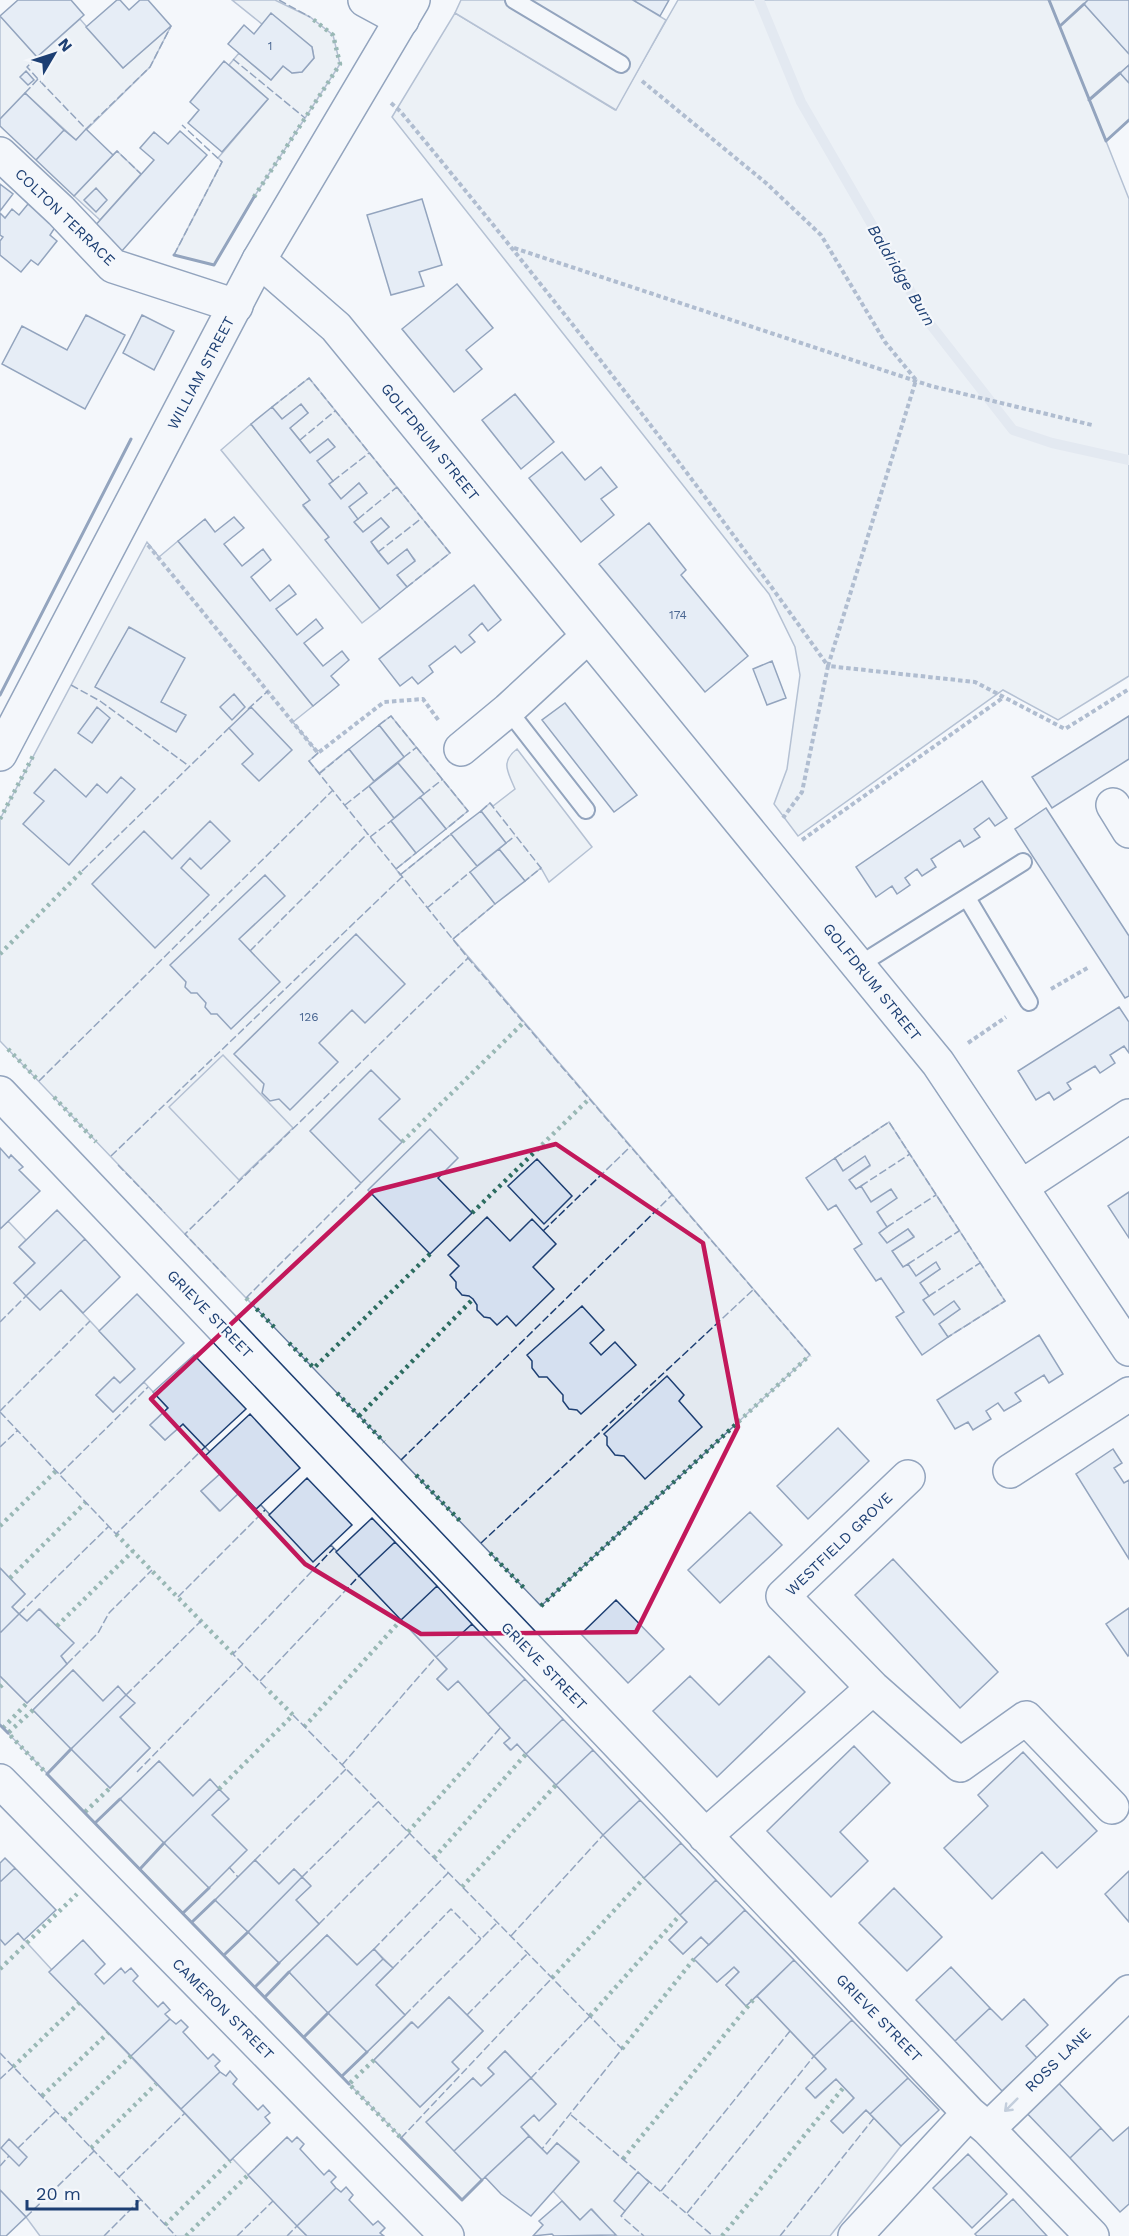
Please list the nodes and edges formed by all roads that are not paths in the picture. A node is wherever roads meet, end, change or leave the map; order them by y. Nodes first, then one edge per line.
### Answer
1 (365, 0) edge
2 (514, 0) edge
3 (408, 10) edge
4 (621, 64) road end
5 (0, 154) edge
6 (259, 261) junction
7 (236, 306) junction
8 (588, 636) junction
9 (508, 710) junction
10 (461, 750) road end
11 (0, 754) edge
12 (586, 810) dead end
13 (1023, 862) dead end
14 (967, 898) junction
15 (859, 965) junction
16 (1029, 1002) dead end
17 (0, 1094) edge
18 (1129, 1116) edge
19 (1021, 1187) junction
20 (1129, 1349) edge
21 (1129, 1394) edge
22 (1010, 1471) dead end
23 (908, 1477) dead end
24 (873, 1688) junction
25 (0, 1781) edge
26 (1112, 1807) dead end
27 (705, 1836) junction
28 (1129, 1992) edge
29 (978, 2121) junction
30 (447, 2236) edge
31 (855, 2236) edge
32 (1092, 2236) edge

1 - 3 street
2 - 4 lane
3 - 6 street, WILLIAM STREET
5 - 7 street, COLTON TERRACE
6 - 7 street, WILLIAM STREET
6 - 8 street, GOLFDRUM STREET
7 - 11 street, WILLIAM STREET
8 - 9 street
8 - 15 street, GOLFDRUM STREET
9 - 10 street
9 - 12 lane
13 - 14 lane
14 - 15 lane
14 - 16 lane
15 - 19 street, GOLFDRUM STREET
17 - 27 street, GRIEVE STREET
18 - 19 street
19 - 20 street, GOLFDRUM STREET
21 - 22 street
23 - 24 street, WESTFIELD GROVE
24 - 26 street, WESTFIELD GROVE
24 - 27 street
25 - 30 street, CAMERON STREET
27 - 29 street, GRIEVE STREET
28 -> 29 street, ROSS LANE
29 - 31 street, ROSS LANE
29 - 32 street, GRIEVE STREET

